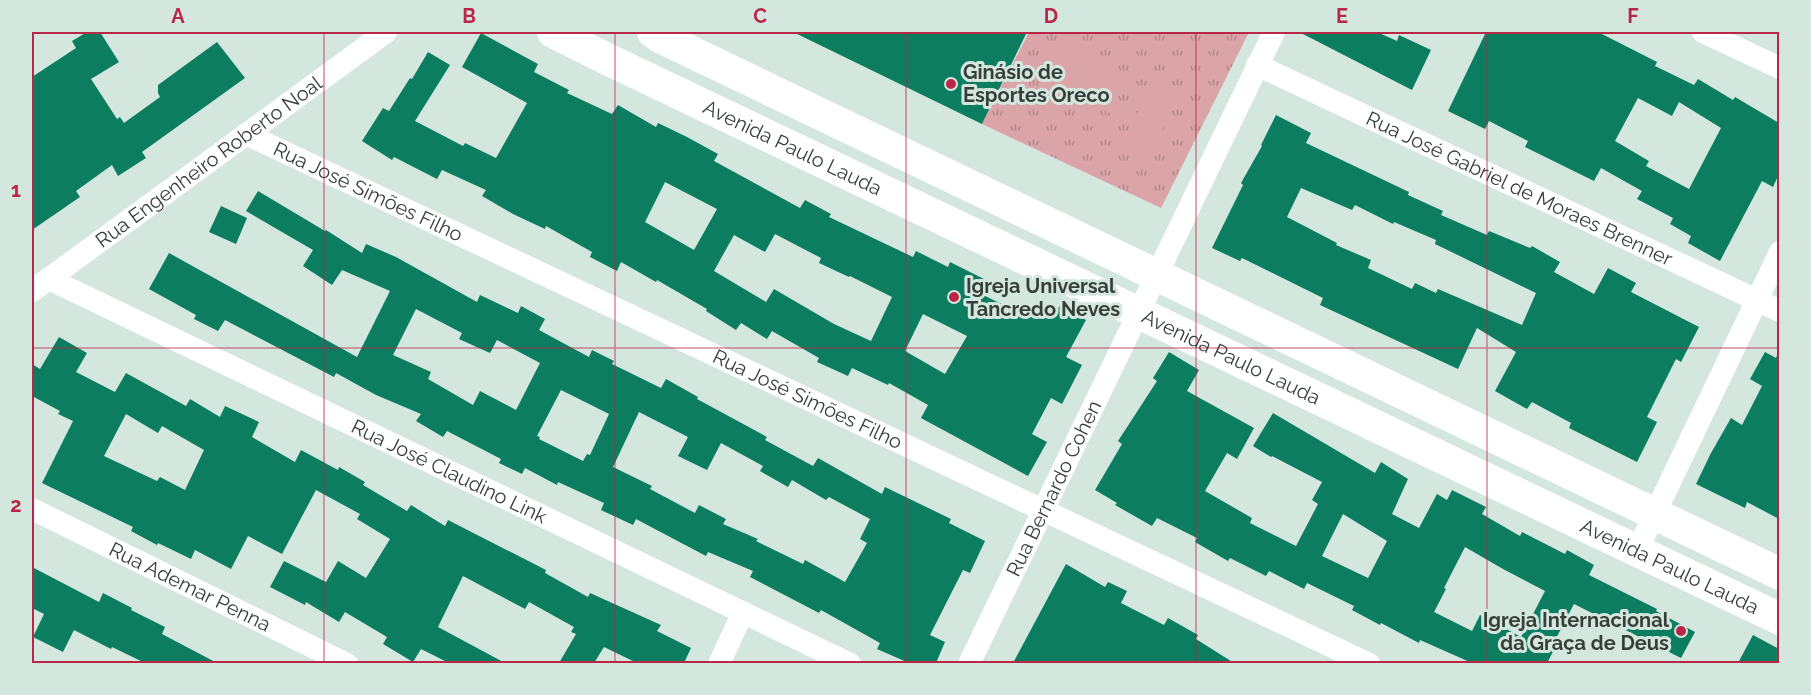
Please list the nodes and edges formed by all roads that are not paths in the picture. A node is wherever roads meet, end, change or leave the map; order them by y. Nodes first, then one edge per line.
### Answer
1 (386, 32) edge
2 (553, 32) edge
3 (653, 32) edge
4 (1274, 32) edge
5 (1703, 32) edge
6 (1257, 65) junction
7 (1779, 68) edge
8 (246, 134) junction
9 (1779, 252) edge
10 (1156, 274) junction
11 (40, 285) edge
12 (1756, 300) junction
13 (1779, 311) edge
14 (1138, 313) junction
15 (32, 509) edge
16 (1043, 510) junction
17 (1655, 514) junction
18 (1637, 551) junction
19 (1779, 574) edge
20 (742, 612) junction
21 (1779, 619) edge
22 (347, 663) edge
23 (718, 663) edge
24 (850, 663) edge
25 (969, 663) edge
26 (1369, 663) edge

1 - 8 street, Rua Engenheiro Roberto Noal
2 - 14 main road, Avenida Paulo Lauda
3 - 10 main road, Avenida Paulo Lauda
4 - 6 street
5 - 7 street
6 - 10 street
6 - 12 street, Rua José Gabriel de Moraes Brenner
8 - 11 street, Rua Engenheiro Roberto Noal
8 - 16 street, Rua José Simões Filho
9 - 12 street
10 - 14 street, Rua Bernardo Cohen
10 - 17 main road, Avenida Paulo Lauda
11 - 20 street, Rua José Claudino Link
12 - 13 street, Rua José Gabriel de Moraes Brenner
12 - 17 street
14 - 16 street, Rua Bernardo Cohen
14 - 18 main road, Avenida Paulo Lauda
15 - 22 street, Rua Ademar Penna
16 - 25 street, Rua Bernardo Cohen
16 - 26 street, Rua José Simões Filho
17 - 18 street
17 - 19 main road, Avenida Paulo Lauda
18 - 21 main road, Avenida Paulo Lauda
20 - 23 street
20 - 24 street, Rua José Claudino Link

